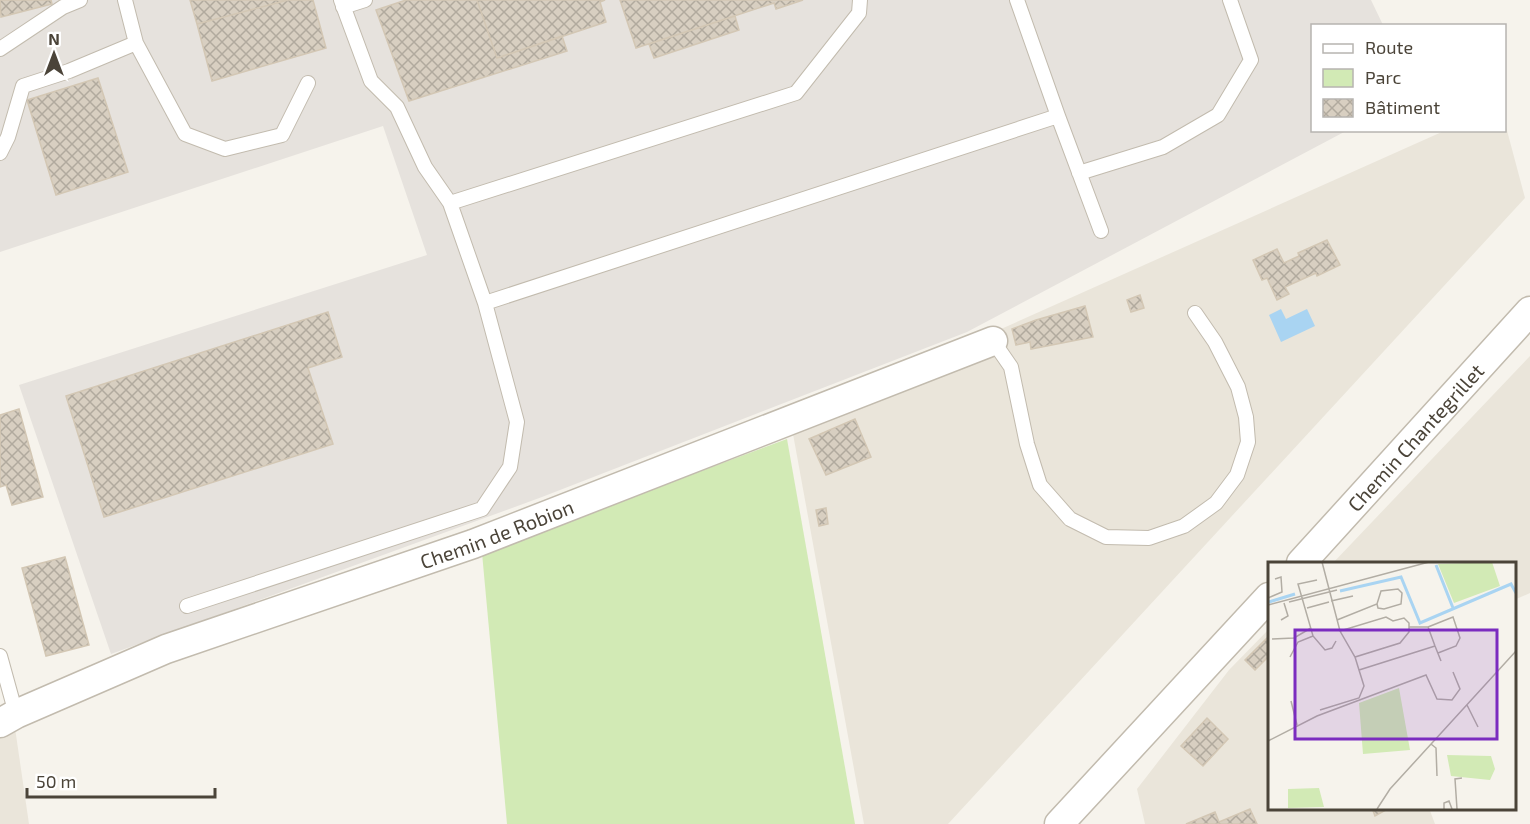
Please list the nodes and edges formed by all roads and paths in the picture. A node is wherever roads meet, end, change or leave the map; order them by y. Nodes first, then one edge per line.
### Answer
1 (80, 0) edge
2 (125, 0) edge
3 (364, 0) edge
4 (860, 0) edge
5 (1017, 0) edge
6 (1230, 0) edge
7 (342, 4) edge
8 (136, 43) junction
9 (0, 49) edge
10 (308, 83) dead end
11 (1058, 116) junction
12 (0, 153) edge
13 (1079, 173) junction
14 (450, 203) junction
15 (1101, 231) dead end
16 (485, 303) junction
17 (1530, 311) edge
18 (1195, 313) dead end
19 (993, 341) joint
20 (1302, 562) edge
21 (1268, 598) edge
22 (187, 606) dead end
23 (0, 656) edge
24 (8, 718) edge
25 (1062, 823) edge

1 - 9 lane
2 - 8 lane
3 - 7 lane
4 - 14 lane
5 - 11 lane
6 - 13 lane
7 - 14 lane
8 - 10 lane
8 - 12 lane
11 - 13 lane
11 - 16 lane
13 - 15 lane
14 - 16 lane
16 - 22 lane
17 - 20 street, Chemin Chantegrillet
18 - 19 lane
19 - 24 street, Chemin de Robion
21 - 25 street
23 - 24 lane

